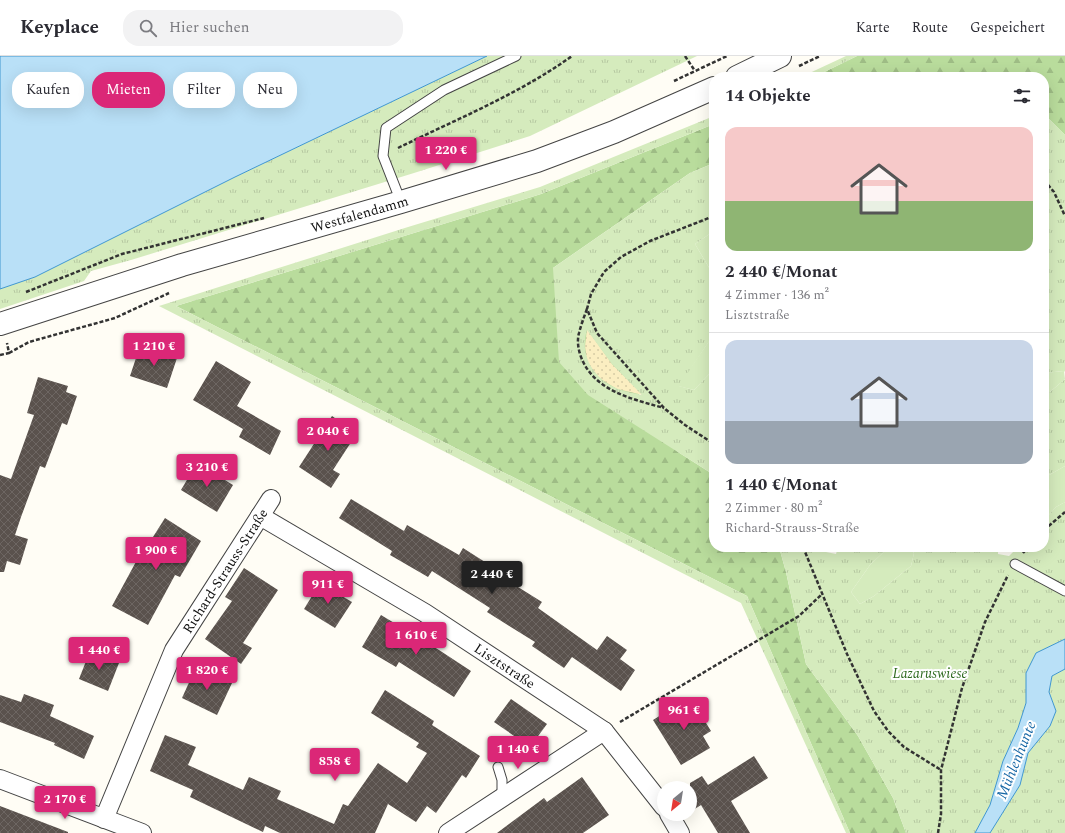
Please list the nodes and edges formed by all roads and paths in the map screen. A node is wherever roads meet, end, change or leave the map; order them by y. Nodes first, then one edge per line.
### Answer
1 (516, 56) edge
2 (572, 56) edge
3 (684, 56) edge
4 (728, 56) edge
5 (780, 56) edge
6 (695, 71) junction
7 (747, 72) edge
8 (667, 84) dead end
9 (709, 90) edge
10 (383, 156) junction
11 (1049, 186) edge
12 (401, 202) junction
13 (1065, 216) edge
14 (709, 218) edge
15 (587, 309) junction
16 (0, 324) edge
17 (664, 408) junction
18 (709, 441) edge
19 (271, 499) dead end
20 (1065, 512) edge
21 (260, 516) junction
22 (1049, 526) edge
23 (805, 552) edge
24 (1024, 552) edge
25 (1015, 564) junction
26 (1065, 591) edge
27 (822, 594) junction
28 (604, 731) junction
29 (498, 767) dead end
30 (942, 770) junction
31 (0, 779) edge
32 (502, 798) junction
33 (657, 798) edge
34 (104, 819) junction
35 (674, 821) edge
36 (142, 833) edge
37 (448, 833) edge
38 (680, 833) edge
39 (938, 833) edge

1 - 10 lane
2 - 10 path
3 - 6 path
4 - 6 path
5 - 7 street
6 - 8 path
9 - 12 street, Westfalendamm
10 - 12 lane
11 - 13 path
12 - 16 street, Westfalendamm
14 - 15 path
15 - 17 path
15 - 17 path
17 - 18 path
19 - 21 street, Richard-Strauss-Straße
20 - 22 path
21 - 28 street, Lisztstraße
21 - 34 street, Richard-Strauss-Straße
23 - 27 path
24 - 25 path
25 - 26 lane
25 - 30 path
27 - 28 path
27 - 30 path
28 - 32 street
28 - 33 street, Lisztstraße
29 - 32 lane
30 - 39 path
31 - 34 street
32 - 37 street
34 - 36 street
35 - 38 street

